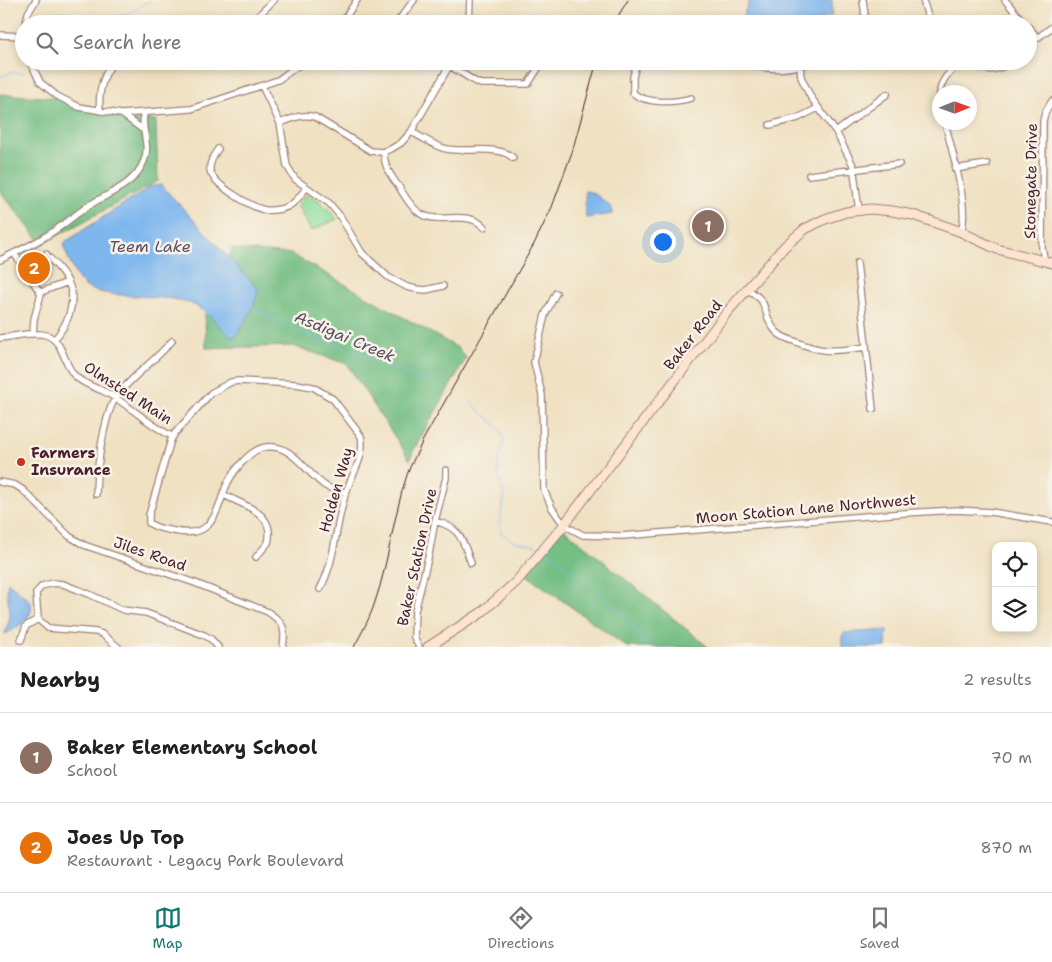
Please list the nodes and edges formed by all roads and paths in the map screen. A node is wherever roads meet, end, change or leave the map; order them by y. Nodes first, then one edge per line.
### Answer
1 (36, 0) edge
2 (274, 0) edge
3 (357, 0) edge
4 (414, 0) edge
5 (470, 0) edge
6 (863, 0) edge
7 (923, 0) edge
8 (1005, 0) edge
9 (28, 15) edge
10 (259, 15) edge
11 (347, 15) edge
12 (403, 15) edge
13 (469, 15) edge
14 (865, 15) edge
15 (928, 15) edge
16 (1018, 15) edge
17 (1052, 27) edge
18 (0, 35) edge
19 (15, 36) edge
20 (1037, 37) edge
21 (34, 70) edge
22 (108, 70) edge
23 (292, 70) edge
24 (447, 70) edge
25 (459, 70) edge
26 (538, 70) edge
27 (635, 70) edge
28 (800, 70) edge
29 (951, 70) edge
30 (941, 85) edge
31 (262, 86) junction
32 (887, 94) dead end
33 (691, 98) dead end
34 (1052, 101) edge
35 (818, 108) junction
36 (100, 111) junction
37 (144, 113) junction
38 (121, 114) junction
39 (280, 123) junction
40 (770, 125) dead end
41 (142, 129) junction
42 (947, 130) edge
43 (411, 132) junction
44 (836, 132) junction
45 (218, 149) dead end
46 (384, 152) junction
47 (513, 158) dead end
48 (899, 164) dead end
49 (988, 164) dead end
50 (854, 169) junction
51 (955, 169) junction
52 (809, 175) dead end
53 (306, 188) junction
54 (859, 211) junction
55 (484, 227) dead end
56 (961, 232) junction
57 (14, 253) junction
58 (46, 254) dead end
59 (0, 260) edge
60 (1049, 262) edge
61 (857, 263) dead end
62 (68, 282) junction
63 (443, 286) dead end
64 (747, 289) junction
65 (41, 292) junction
66 (556, 294) dead end
67 (33, 334) junction
68 (0, 338) edge
69 (54, 340) junction
70 (172, 341) dead end
71 (866, 346) junction
72 (115, 398) junction
73 (873, 409) dead end
74 (172, 436) junction
75 (446, 470) dead end
76 (0, 482) edge
77 (346, 492) junction
78 (96, 494) dead end
79 (224, 495) junction
80 (435, 521) junction
81 (1052, 522) edge
82 (564, 525) junction
83 (256, 557) dead end
84 (471, 563) dead end
85 (320, 590) dead end
86 (38, 619) junction
87 (21, 640) dead end
88 (118, 647) edge
89 (218, 647) edge
90 (283, 647) edge
91 (419, 647) edge
92 (428, 647) edge

1 - 9 street
2 - 10 street
3 - 11 street
4 - 12 street
5 - 13 street
6 - 14 street
7 - 15 street
8 - 16 street
17 - 20 street
18 - 19 street
21 - 36 street
22 - 36 street
23 - 31 street
24 - 43 street
25 - 26 street
27 - 33 street
28 - 35 street
29 - 30 street
31 - 37 street
31 - 39 street
32 - 44 street
34 - 60 street, Stonegate Drive
35 - 40 street
35 - 44 street
36 - 38 street
37 - 38 street
37 - 41 street
38 - 41 street
39 - 46 street
39 - 53 street
41 - 57 street
42 - 51 street
43 - 46 street
43 - 47 street
44 - 50 street
45 - 53 street
46 - 55 street
48 - 50 street
49 - 51 street
50 - 52 street
50 - 54 street
51 - 56 street
53 - 63 street
54 - 56 main road, Baker Road
54 - 64 main road, Baker Road
56 - 60 main road, Baker Road
57 - 59 street
57 - 65 street
58 - 62 street
61 - 71 street
62 - 65 street
62 - 69 street
64 - 71 street
64 - 82 main road, Baker Road
65 - 67 street
66 - 82 street
67 - 68 street
67 - 69 street
69 - 72 street, Olmsted Main
70 - 72 street
71 - 73 street
72 - 74 street, Olmsted Main
72 - 78 street
74 - 77 street, Holden Way
74 - 79 street, Holden Way
75 - 80 street, Baker Station Drive
76 - 90 street, Jiles Road
77 - 79 street
77 - 85 street, Holden Way
79 - 83 street
80 - 84 street
80 - 91 street, Baker Station Drive
81 - 82 street, Moon Station Lane Northwest
82 - 92 main road, Baker Road
86 - 87 street
86 - 88 street
86 - 89 street

